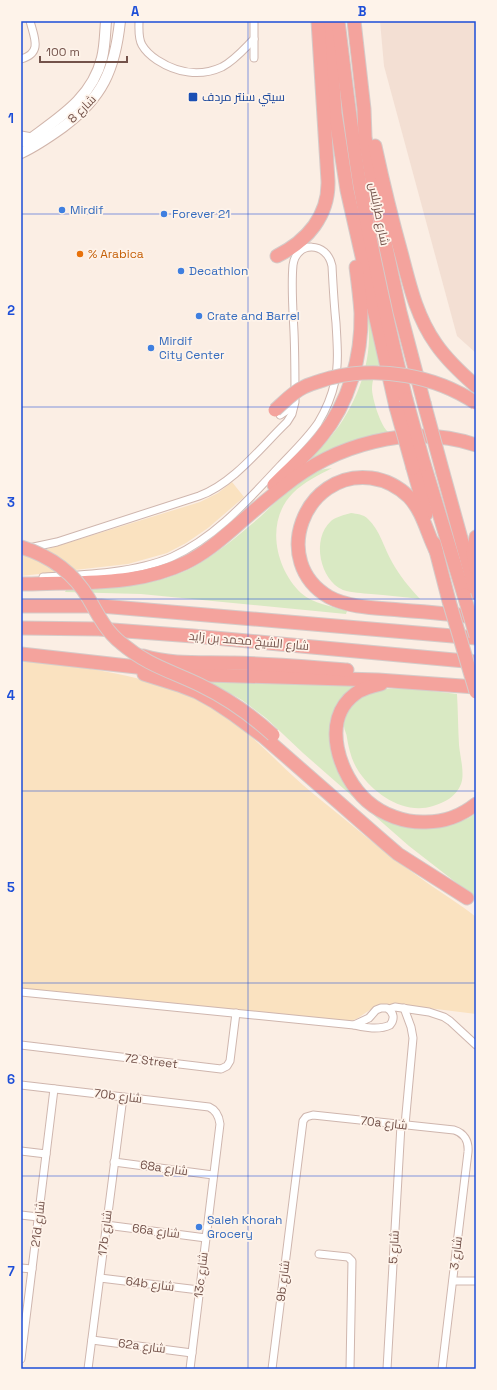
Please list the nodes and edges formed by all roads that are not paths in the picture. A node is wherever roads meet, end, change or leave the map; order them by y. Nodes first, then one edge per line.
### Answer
1 (30, 21) edge
2 (106, 21) edge
3 (120, 21) edge
4 (138, 21) edge
5 (254, 21) edge
6 (318, 21) edge
7 (329, 21) edge
8 (338, 21) edge
9 (354, 21) edge
10 (254, 39) junction
11 (254, 58) dead end
12 (23, 59) edge
13 (364, 110) junction
14 (21, 135) edge
15 (32, 137) junction
16 (21, 142) edge
17 (21, 153) edge
18 (347, 190) junction
19 (277, 256) dead end
20 (293, 321) junction
21 (476, 386) edge
22 (476, 404) edge
23 (277, 411) joint
24 (476, 445) edge
25 (418, 466) junction
26 (234, 528) junction
27 (476, 537) edge
28 (21, 548) edge
29 (436, 551) junction
30 (21, 579) edge
31 (21, 584) edge
32 (473, 588) edge
33 (21, 606) edge
34 (476, 617) edge
35 (21, 628) edge
36 (476, 637) edge
37 (131, 651) junction
38 (21, 654) edge
39 (101, 662) junction
40 (476, 662) edge
41 (476, 681) edge
42 (405, 682) junction
43 (476, 687) edge
44 (476, 692) edge
45 (476, 804) edge
46 (471, 902) edge
47 (21, 992) edge
48 (404, 1008) junction
49 (389, 1010) junction
50 (236, 1013) junction
51 (354, 1025) junction
52 (21, 1045) edge
53 (476, 1045) edge
54 (21, 1085) edge
55 (54, 1089) junction
56 (123, 1097) junction
57 (215, 1111) joint
58 (303, 1121) joint
59 (403, 1125) junction
60 (465, 1137) joint
61 (21, 1151) edge
62 (46, 1154) junction
63 (114, 1162) junction
64 (213, 1175) junction
65 (21, 1215) edge
66 (38, 1217) junction
67 (106, 1225) junction
68 (206, 1238) junction
69 (319, 1254) dead end
70 (21, 1268) edge
71 (32, 1269) junction
72 (100, 1278) junction
73 (453, 1280) junction
74 (476, 1281) edge
75 (200, 1290) junction
76 (23, 1332) edge
77 (92, 1340) junction
78 (192, 1353) junction
79 (21, 1359) edge
80 (88, 1369) edge
81 (190, 1369) edge
82 (272, 1369) edge
83 (350, 1369) edge
84 (387, 1369) edge
85 (442, 1369) edge

1 - 12 street
2 - 15 street, شارع 8
3 - 17 street, شارع 8
4 - 10 street
5 - 10 street
6 - 19 highway
7 - 18 highway
8 - 25 highway, شارع طرابلس, bridge
9 - 13 highway, شارع طرابلس
10 - 11 street
13 - 21 highway
13 - 32 highway, شارع طرابلس, bridge
14 - 15 street
15 - 16 street, شارع 8
18 - 25 highway, bridge
18 - 26 highway
20 - 23 street
20 - 28 street
20 - 30 street
22 - 23 highway, bridge
24 - 26 highway
25 - 29 highway
25 - 32 highway
26 - 31 highway
27 - 32 highway
28 - 37 highway, bridge
29 - 34 highway
29 - 44 highway, bridge
32 - 36 highway, bridge
33 - 36 highway, شارع الشيخ محمد بن زايد
35 - 40 highway, شارع الشيخ محمد بن زايد
37 - 41 highway, bridge
37 - 46 highway, bridge
38 - 39 highway
39 - 42 highway
39 - 46 highway
42 - 43 highway
42 - 45 highway
47 - 50 street
48 - 49 street
48 - 53 street
48 - 59 street, شارع 5
49 - 51 street
49 - 51 street
50 - 51 street
50 - 52 street, 72 Street
54 - 55 street, 70b شارع
55 - 56 street, 70b شارع
55 - 62 street, 21d شارع
56 - 57 street, 70b شارع
56 - 63 street, 17b شارع
57 - 64 street, 13c شارع
58 - 59 street, 70a شارع
58 - 82 street, 9b شارع
59 - 60 street, 70a شارع
59 - 84 street, شارع 5
60 - 73 street, شارع 3
61 - 62 street
62 - 66 street, 21d شارع
63 - 64 street, 68a شارع
63 - 67 street, 17b شارع
64 - 68 street, 13c شارع
65 - 66 street
66 - 71 street, 21d شارع
67 - 68 street, 66a شارع
67 - 72 street, 17b شارع
68 - 75 street, 13c شارع
69 - 83 street
70 - 71 street
71 - 76 street, 21d شارع
72 - 75 street, 64b شارع
72 - 77 street, 17b شارع
73 - 74 street
73 - 85 street, شارع 3
75 - 78 street, 13c شارع
76 - 79 street, 21d شارع
77 - 78 street, 62a شارع
77 - 80 street, 17b شارع
78 - 81 street, 13c شارع

